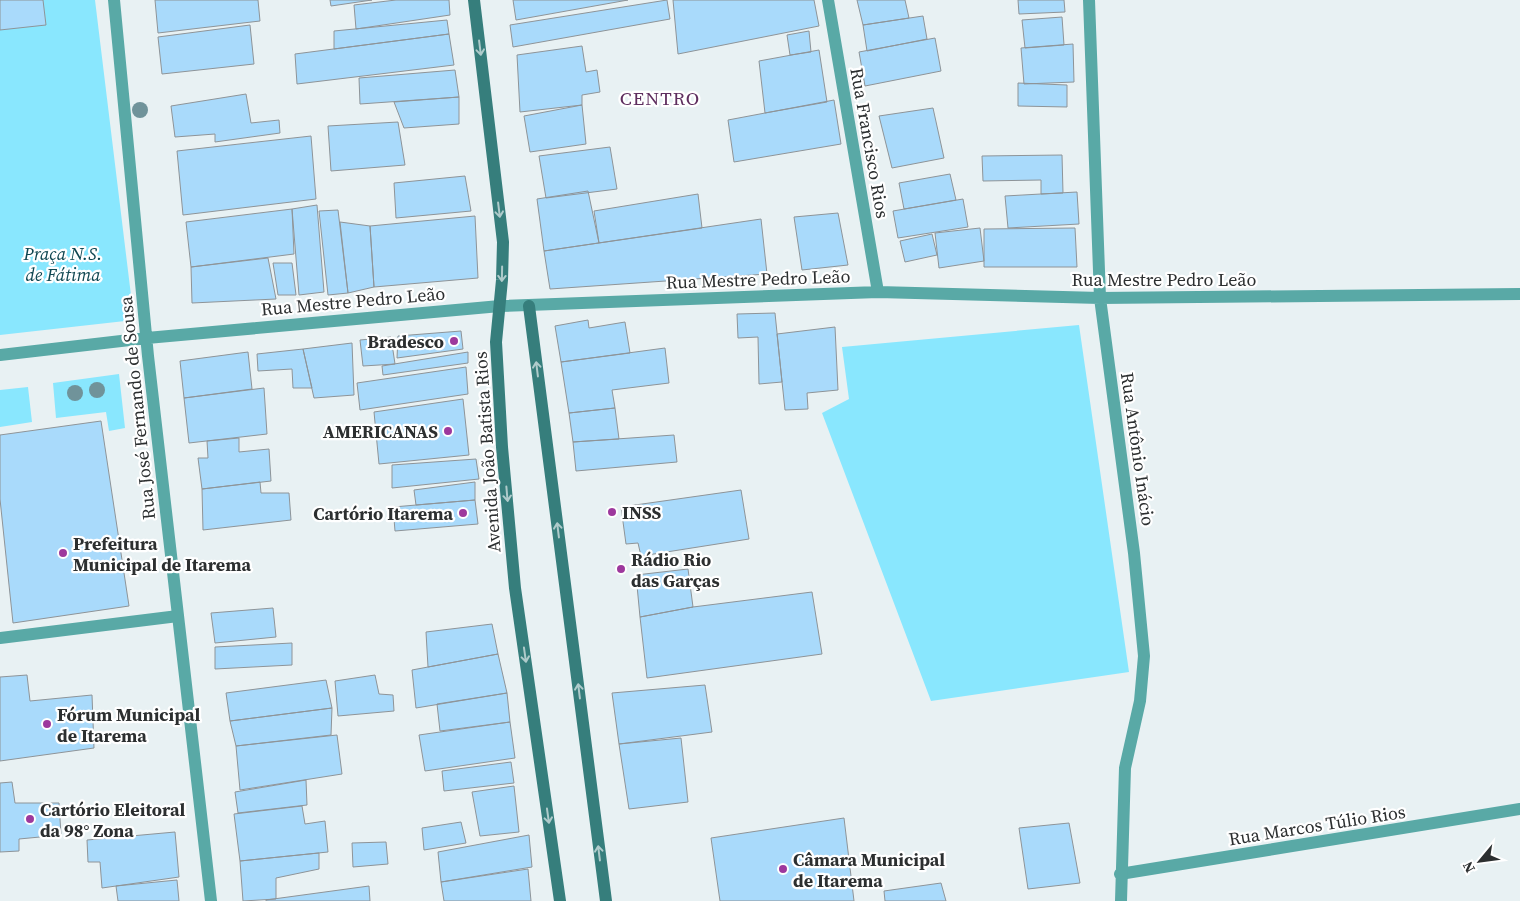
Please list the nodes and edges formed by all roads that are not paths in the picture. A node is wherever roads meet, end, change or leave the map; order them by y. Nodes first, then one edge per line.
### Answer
1 (114, 0) edge
2 (474, 0) edge
3 (828, 0) edge
4 (1089, 0) edge
5 (878, 292) junction
6 (1520, 294) edge
7 (1100, 298) junction
8 (500, 306) junction
9 (529, 306) junction
10 (147, 338) junction
11 (0, 355) edge
12 (178, 616) junction
13 (0, 638) edge
14 (1520, 809) edge
15 (1120, 874) junction
16 (211, 901) edge
17 (560, 901) edge
18 (606, 901) edge
19 (1121, 901) edge

1 - 10 street, Rua José Fernando de Sousa
2 -> 8 street, Avenida João Batista Rios
3 - 5 street, Rua Francisco Rios
4 - 7 street, Rua Antônio Inácio
5 - 7 street, Rua Mestre Pedro Leão
5 - 9 street, Rua Mestre Pedro Leão
6 - 7 street, Rua Mestre Pedro Leão
7 - 15 street, Rua Antônio Inácio
8 - 9 street, Rua Mestre Pedro Leão
8 - 10 street, Rua Mestre Pedro Leão
8 -> 17 street, Avenida João Batista Rios
18 -> 9 street
10 - 11 street, Rua Mestre Pedro Leão
10 - 12 street, Rua José Fernando de Sousa
12 - 13 street
12 - 16 street, Rua José Fernando de Sousa
14 - 15 street, Rua Marcos Túlio Rios
15 - 19 street, Rua Antônio Inácio

